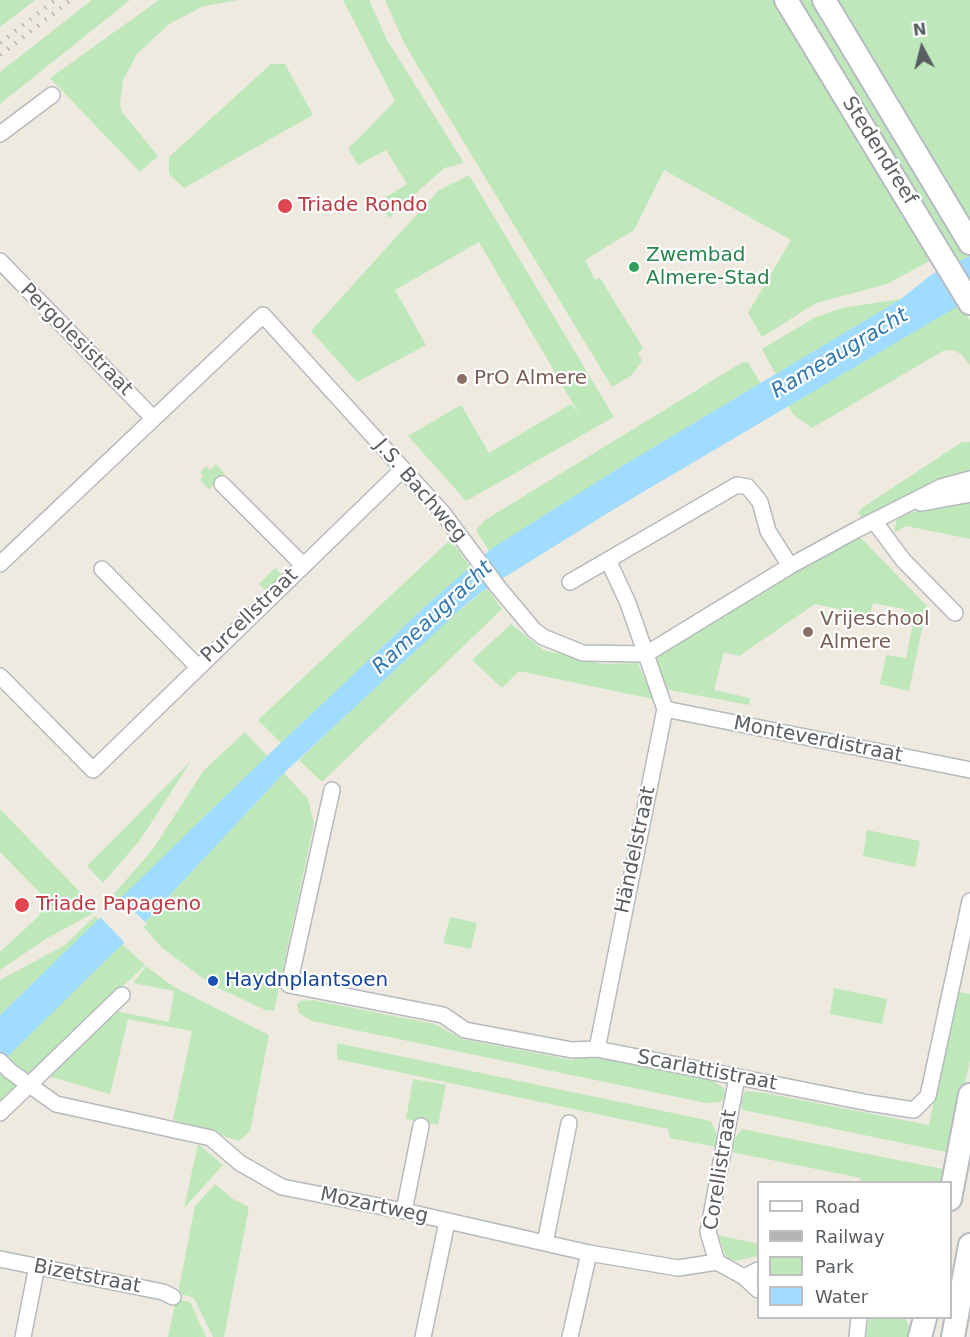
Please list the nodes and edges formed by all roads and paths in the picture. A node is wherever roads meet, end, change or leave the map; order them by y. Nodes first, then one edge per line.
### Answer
1 (786, 0) edge
2 (824, 0) edge
3 (51, 95) dead end
4 (0, 134) edge
5 (970, 243) edge
6 (0, 261) edge
7 (970, 303) edge
8 (153, 418) junction
9 (403, 469) junction
10 (970, 479) edge
11 (222, 484) dead end
12 (970, 494) edge
13 (906, 505) junction
14 (874, 520) junction
15 (608, 560) junction
16 (0, 564) edge
17 (303, 564) junction
18 (790, 566) junction
19 (102, 569) dead end
20 (570, 582) dead end
21 (955, 613) dead end
22 (646, 654) junction
23 (198, 667) junction
24 (0, 676) edge
25 (665, 710) junction
26 (970, 770) edge
27 (332, 790) dead end
28 (970, 901) edge
29 (122, 995) dead end
30 (597, 1049) junction
31 (5, 1066) edge
32 (737, 1077) junction
33 (28, 1085) junction
34 (970, 1095) edge
35 (0, 1113) edge
36 (569, 1123) dead end
37 (422, 1126) dead end
38 (952, 1194) edge
39 (404, 1211) junction
40 (447, 1222) junction
41 (545, 1243) junction
42 (970, 1245) edge
43 (589, 1253) junction
44 (0, 1259) edge
45 (717, 1262) junction
46 (37, 1266) junction
47 (757, 1271) edge
48 (744, 1277) junction
49 (757, 1288) edge
50 (172, 1297) dead end
51 (959, 1314) edge
52 (859, 1319) edge
53 (924, 1319) edge
54 (22, 1337) edge
55 (423, 1337) edge
56 (570, 1337) edge
57 (857, 1337) edge
58 (920, 1337) edge

1 - 7 main road, Stedendreef
2 - 5 main road, Stedendreef
3 - 4 street
6 - 8 street, Pergolesistraat
8 - 9 street, J.S. Bachweg
8 - 16 street, J.S. Bachweg
9 - 17 street, Purcellstraat
9 - 22 street, J.S. Bachweg
10 - 13 street
11 - 17 street, Purcellstraat
12 - 13 street
13 - 14 street
14 - 18 street
14 - 21 street
15 - 18 street
15 - 20 street
15 - 22 street
17 - 23 street, Purcellstraat
18 - 22 street
19 - 23 street, Purcellstraat
22 - 25 street
23 - 24 street, Purcellstraat
25 - 26 street, Monteverdistraat
25 - 30 street, Händelstraat
27 - 30 street, Scarlattistraat
28 - 32 street, Scarlattistraat
29 - 33 street
30 - 32 street, Scarlattistraat
31 - 33 street, Mozartweg
32 - 45 street, Corellistraat
33 - 35 street
33 - 39 street, Mozartweg
34 - 38 main road
36 - 41 street
37 - 39 street
39 - 40 street, Mozartweg
40 - 41 street, Mozartweg
40 - 55 street
41 - 43 street, Mozartweg
42 - 51 main road
43 - 45 street, Mozartweg
43 - 56 street
44 - 46 street, Bizetstraat
45 - 48 street
46 - 50 street, Bizetstraat
46 - 54 street
47 - 48 street
48 - 49 street
52 - 57 street
53 - 58 main road

